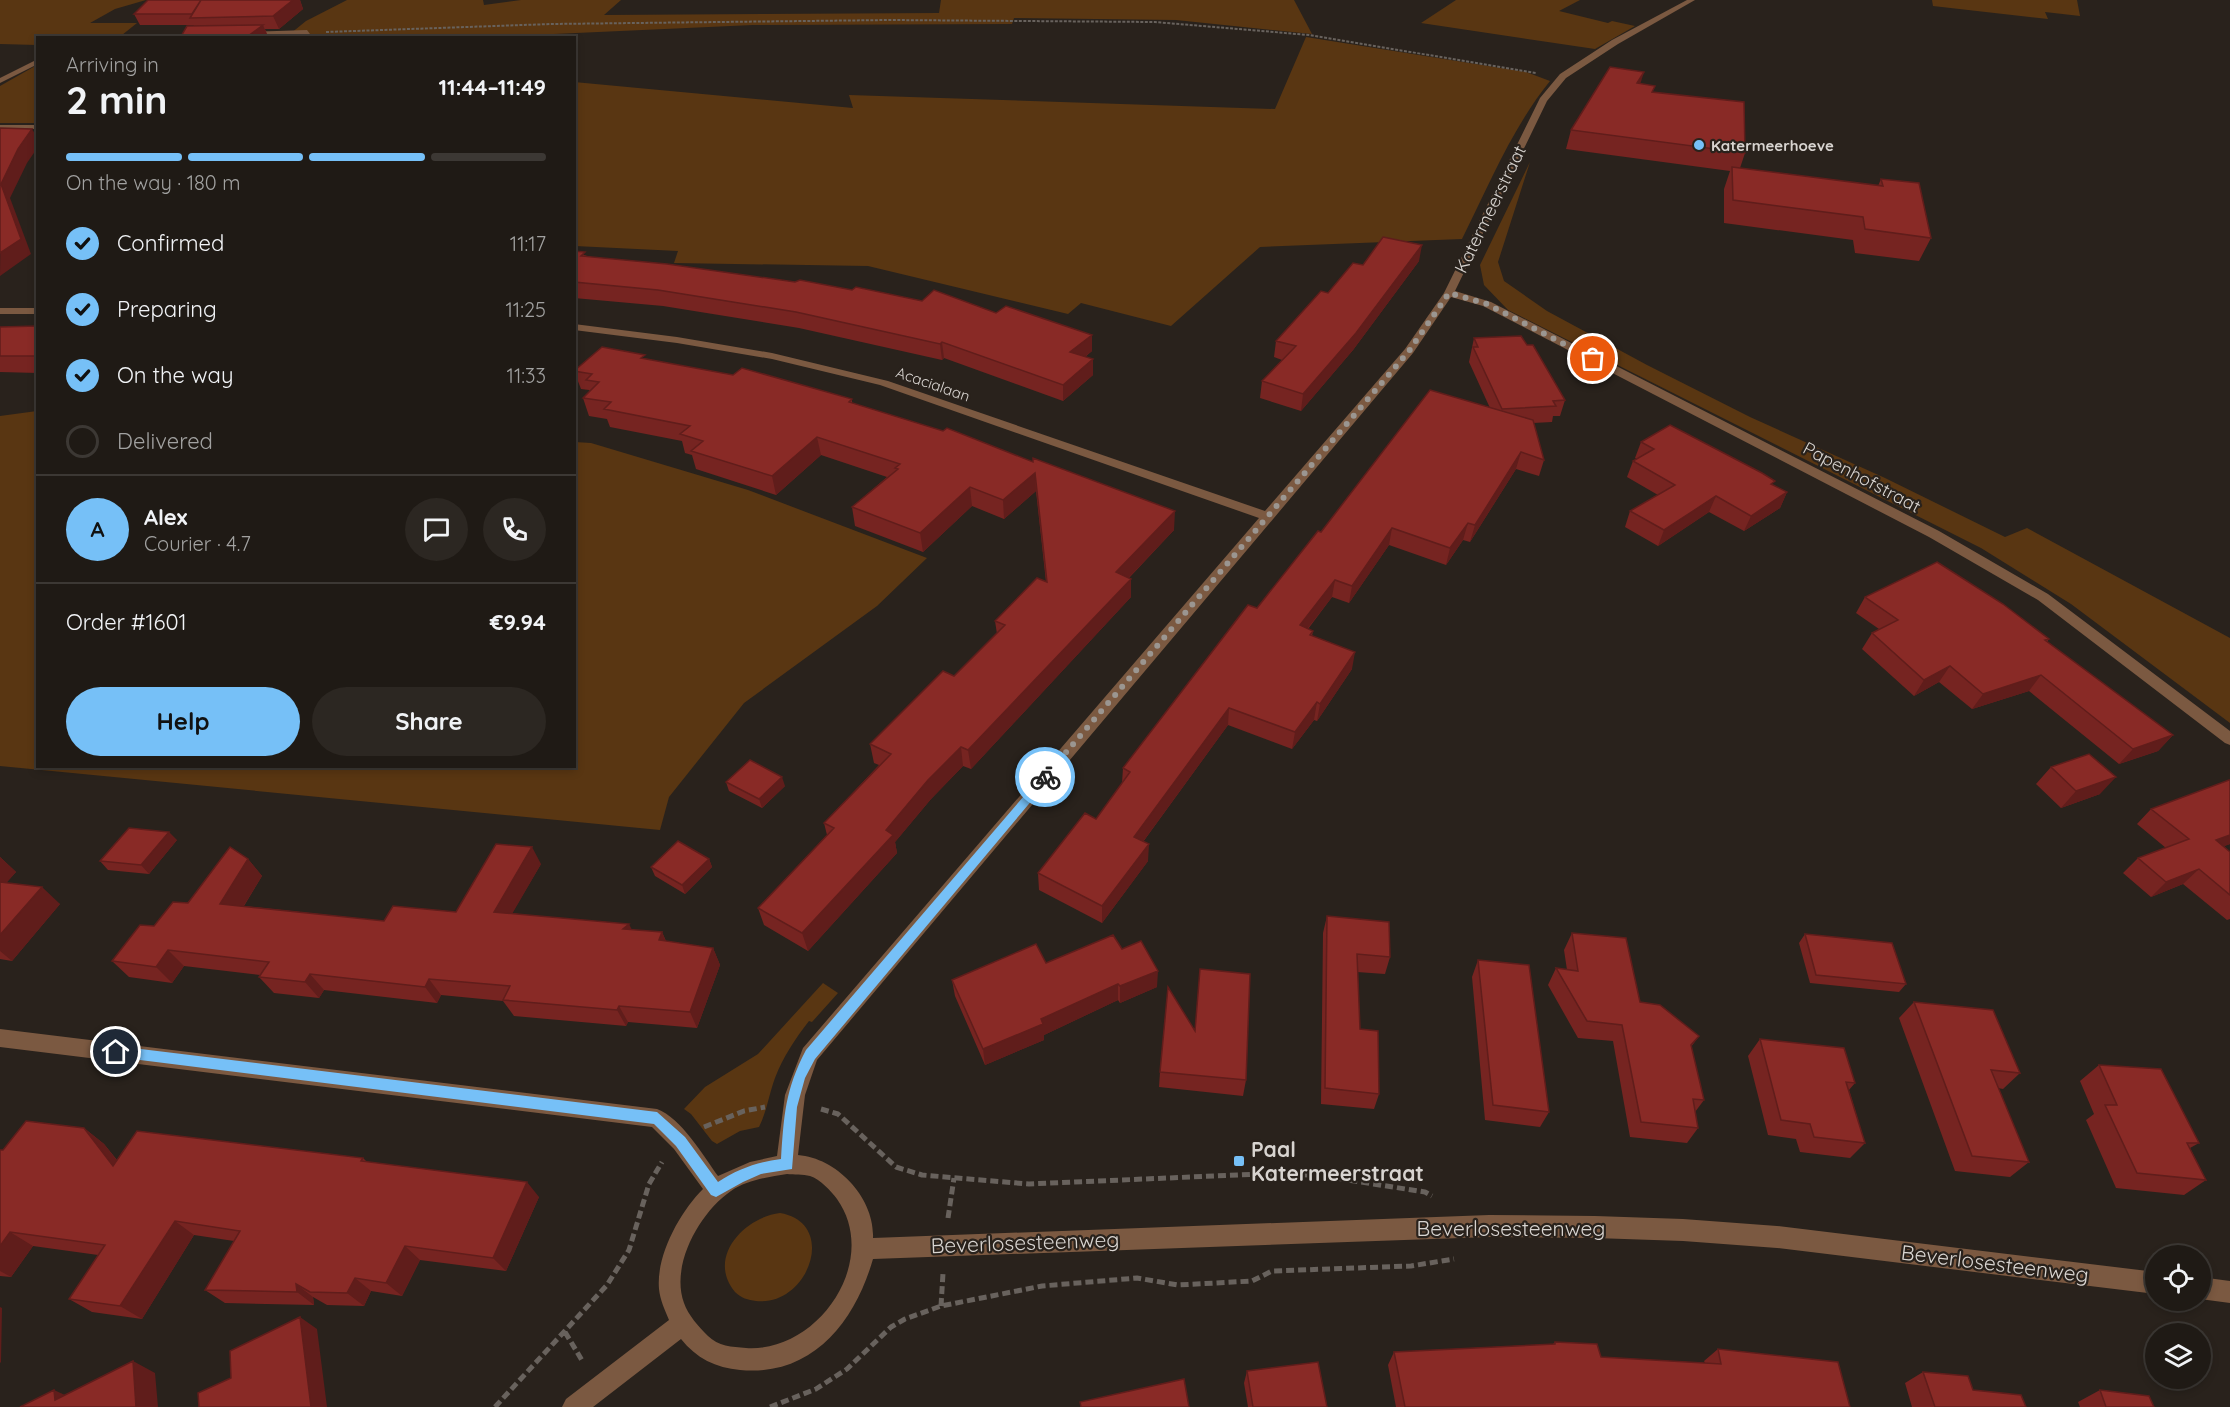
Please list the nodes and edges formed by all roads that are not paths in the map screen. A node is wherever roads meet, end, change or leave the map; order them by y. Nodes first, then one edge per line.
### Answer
1 (1692, 0) edge
2 (307, 33) road end
3 (238, 35) edge
4 (36, 62) edge
5 (0, 81) edge
6 (0, 127) edge
7 (36, 127) edge
8 (1449, 293) junction
9 (0, 311) edge
10 (36, 311) edge
11 (576, 327) edge
12 (1269, 517) junction
13 (2230, 739) edge
14 (0, 1038) edge
15 (788, 1164) junction
16 (716, 1190) junction
17 (863, 1249) junction
18 (2145, 1281) edge
19 (2211, 1289) edge
20 (2230, 1292) edge
21 (682, 1324) junction
22 (574, 1407) edge

1 - 8 street, Katermeerstraat
2 - 3 street
4 - 5 street
6 - 7 street
8 - 12 street, Katermeerstraat
8 - 13 street, Papenhofstraat
9 - 10 street
11 - 12 street, Acacialaan
12 - 15 street, Katermeerstraat
14 - 16 street
15 - 16 street
15 - 17 street
16 - 21 street
17 - 18 street, Beverlosesteenweg
17 - 21 street
19 - 20 street
21 - 22 street

